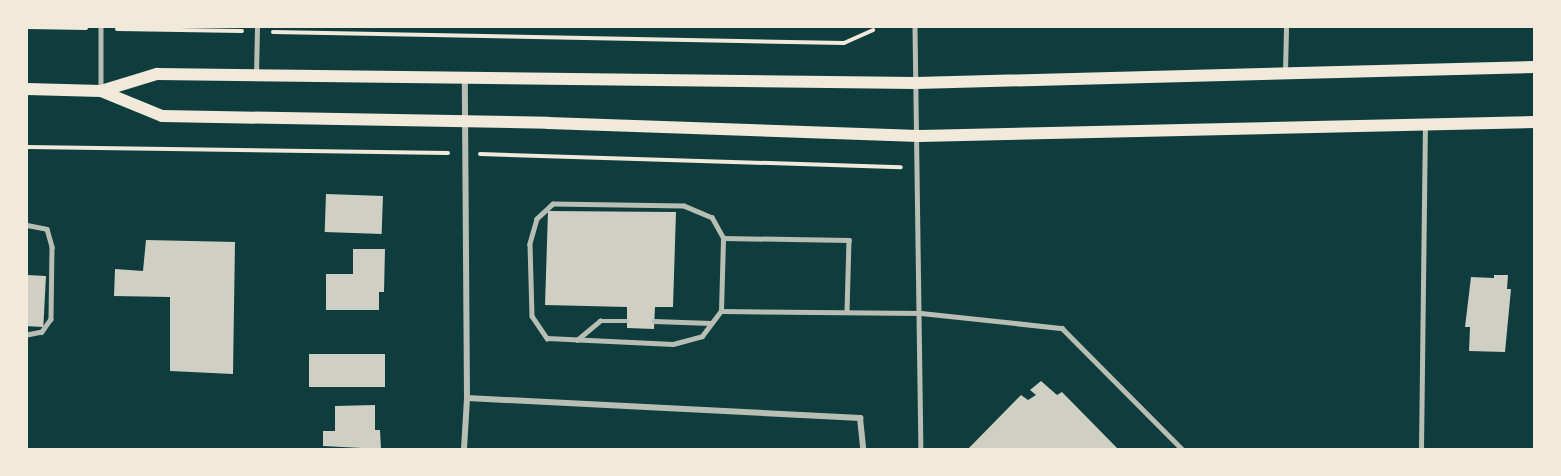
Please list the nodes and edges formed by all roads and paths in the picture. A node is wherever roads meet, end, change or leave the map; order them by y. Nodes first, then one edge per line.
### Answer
1 (28, 27) edge
2 (915, 27) edge
3 (1286, 27) edge
4 (101, 28) edge
5 (134, 28) edge
6 (257, 29) edge
7 (873, 30) dead end
8 (1534, 67) edge
9 (1285, 72) junction
10 (256, 75) junction
11 (465, 78) junction
12 (916, 83) junction
13 (27, 89) edge
14 (101, 91) junction
15 (463, 121) junction
16 (1534, 122) edge
17 (1425, 124) junction
18 (919, 136) junction
19 (27, 147) edge
20 (462, 153) junction
21 (920, 168) junction
22 (27, 225) edge
23 (723, 238) junction
24 (721, 311) junction
25 (847, 312) junction
26 (921, 313) junction
27 (627, 321) dead end
28 (654, 321) dead end
29 (712, 323) junction
30 (27, 335) edge
31 (577, 340) junction
32 (468, 398) junction
33 (464, 449) edge
34 (863, 449) edge
35 (921, 449) edge
36 (1182, 449) edge
37 (1421, 449) edge

1 - 4 path
2 - 12 lane
3 - 9 lane
4 - 5 path
4 - 14 lane
5 - 6 path
6 - 7 path
6 - 10 lane
8 - 9 main road
9 - 12 main road
10 - 11 main road
10 - 14 main road
11 - 12 main road
11 - 15 street
12 - 18 lane
13 - 14 main road
14 - 15 main road
15 - 18 main road
15 - 20 street
16 - 17 main road
17 - 18 main road
17 - 37 lane
18 - 21 lane
19 - 20 path
20 - 21 path
20 - 32 street
21 - 26 lane
22 - 30 lane
23 - 24 lane
23 - 25 lane
23 - 31 lane
24 - 25 lane
24 - 29 lane
25 - 26 lane
26 - 35 lane
26 - 36 lane
27 - 31 lane
28 - 29 lane
29 - 31 lane
32 - 33 street
32 - 34 street

